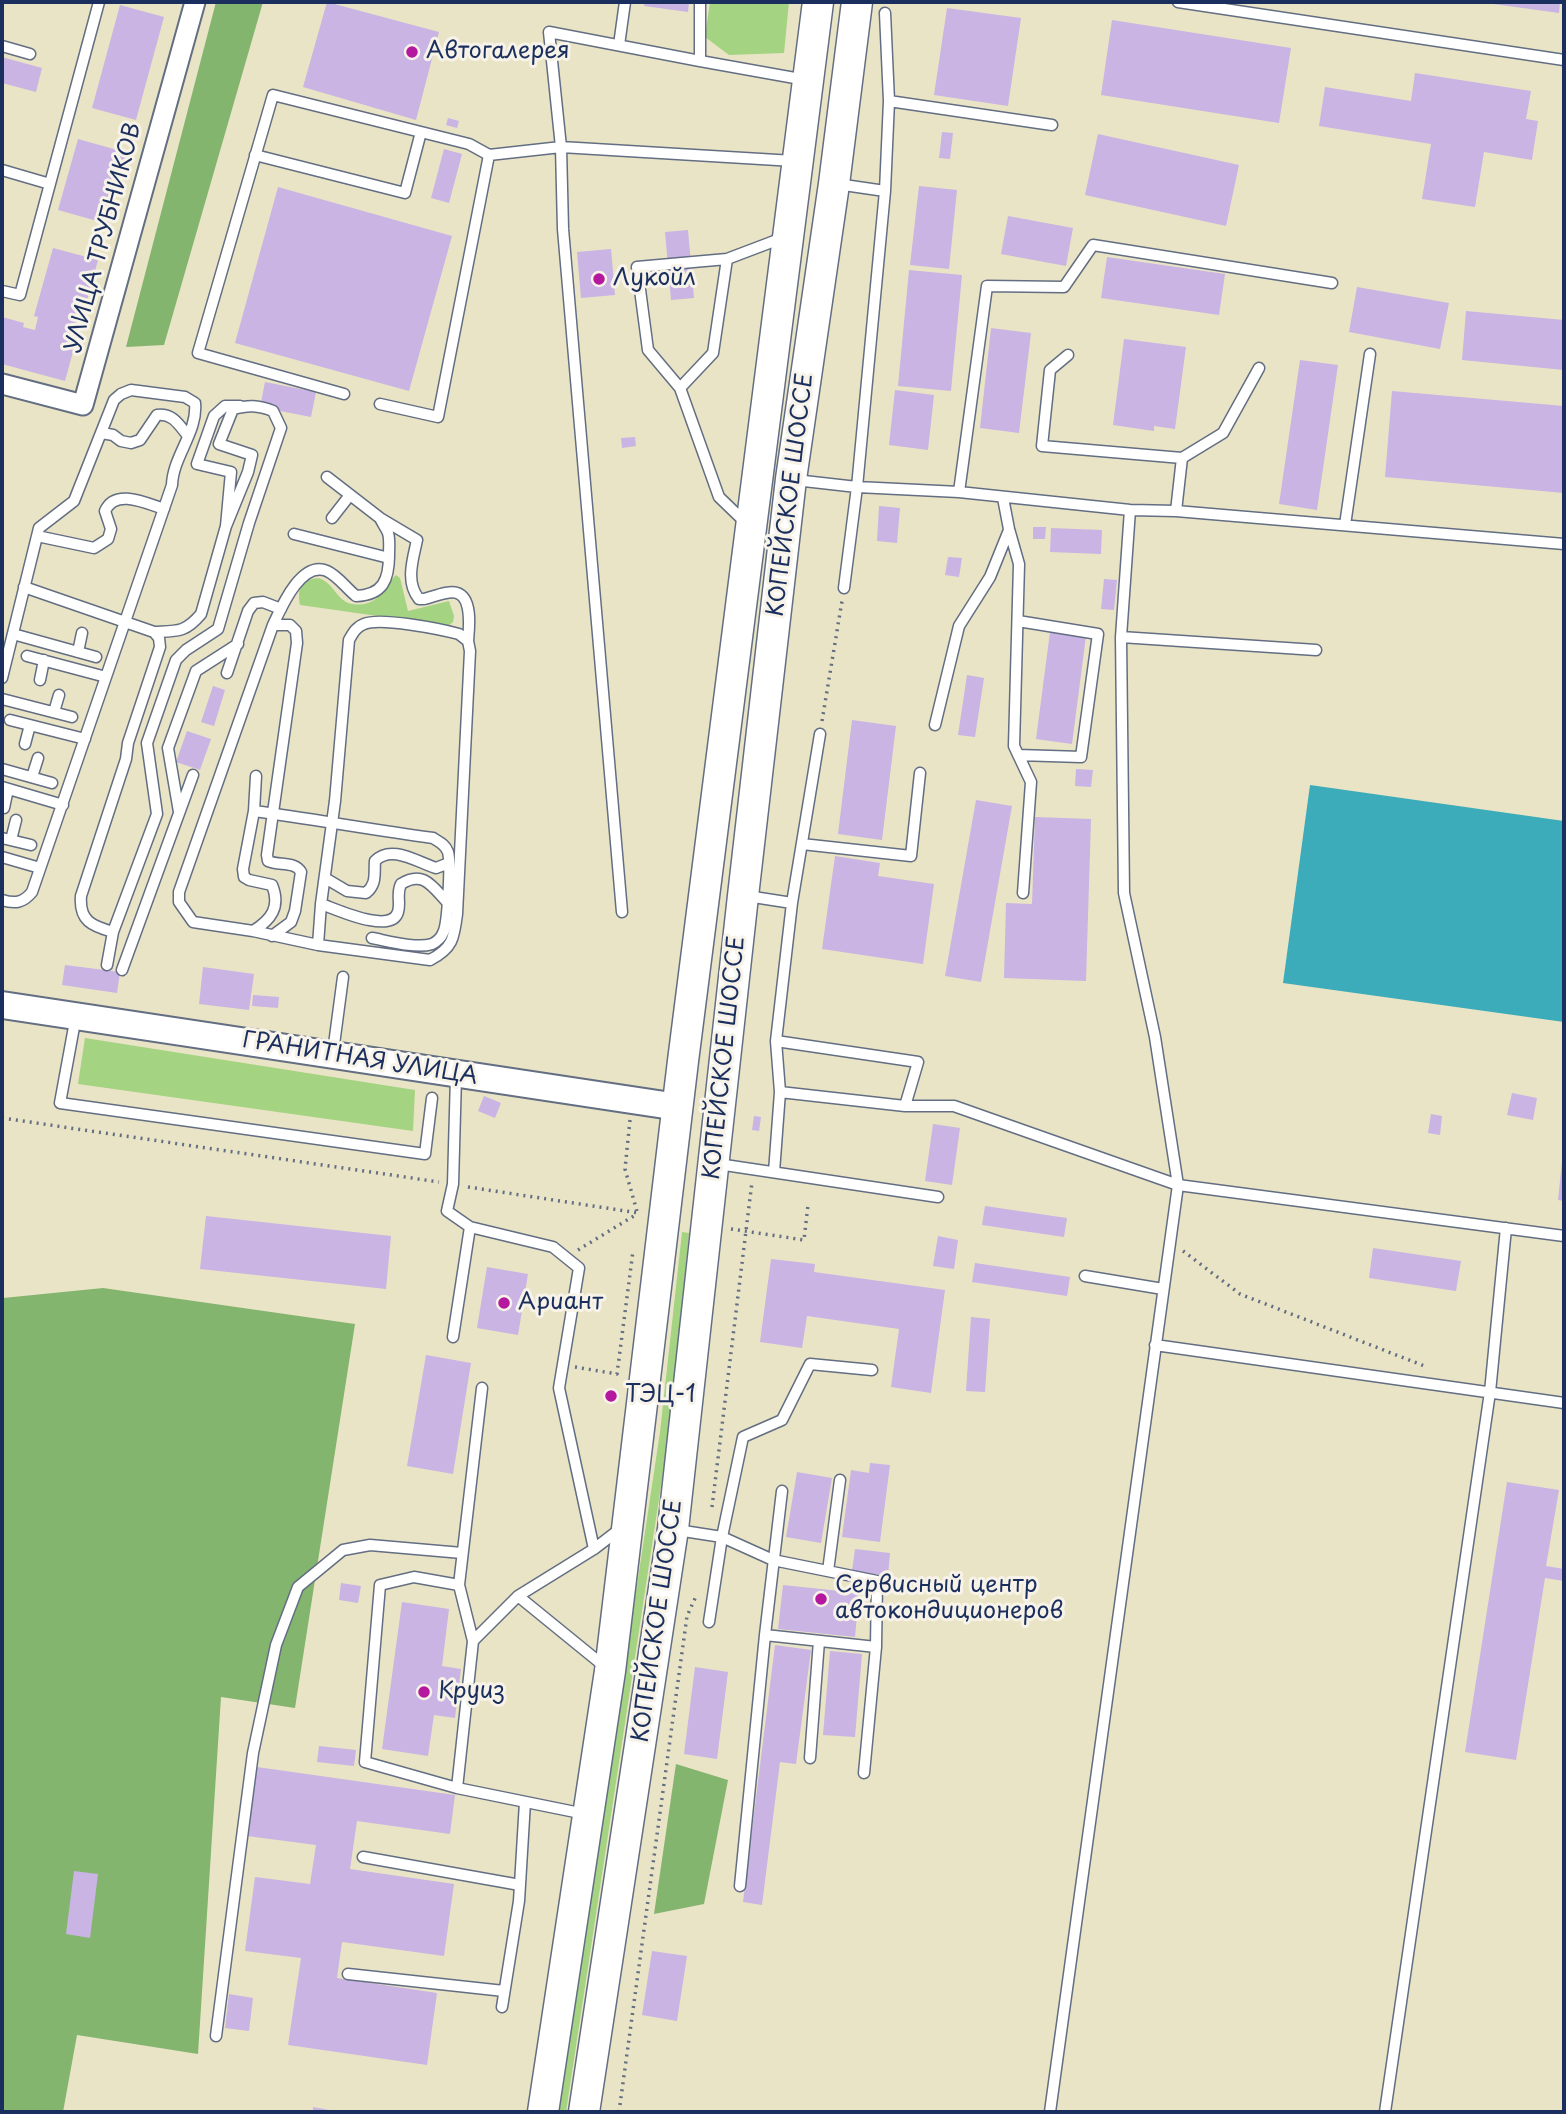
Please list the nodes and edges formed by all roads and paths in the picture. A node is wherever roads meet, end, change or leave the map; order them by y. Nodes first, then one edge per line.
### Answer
1 (99, 2) edge
2 (195, 2) edge
3 (625, 2) edge
4 (699, 2) edge
5 (818, 2) edge
6 (857, 2) edge
7 (1178, 2) edge
8 (885, 13) dead end
9 (619, 45) junction
10 (2, 46) edge
11 (30, 54) dead end
12 (1564, 60) edge
13 (700, 61) junction
14 (808, 80) junction
15 (889, 101) junction
16 (1052, 125) dead end
17 (421, 132) junction
18 (561, 147) junction
19 (255, 155) junction
20 (489, 155) junction
21 (798, 162) junction
22 (2, 170) edge
23 (50, 184) junction
24 (834, 184) junction
25 (885, 191) junction
26 (789, 236) junction
27 (727, 259) junction
28 (1332, 282) dead end
29 (2, 290) edge
30 (1370, 354) dead end
31 (1068, 355) dead end
32 (1259, 368) dead end
33 (2, 384) edge
34 (680, 388) junction
35 (344, 394) dead end
36 (380, 404) dead end
37 (247, 405) junction
38 (102, 433) junction
39 (188, 436) junction
40 (1182, 458) junction
41 (327, 478) dead end
42 (792, 479) junction
43 (857, 487) junction
44 (959, 492) junction
45 (350, 495) junction
46 (1003, 498) junction
47 (164, 509) junction
48 (1130, 510) junction
49 (1176, 511) junction
50 (332, 518) dead end
51 (380, 518) junction
52 (1345, 525) junction
53 (226, 526) junction
54 (750, 528) junction
55 (1009, 529) junction
56 (294, 534) dead end
57 (37, 536) junction
58 (1564, 544) edge
59 (389, 558) junction
60 (24, 587) junction
61 (844, 588) joint
62 (281, 609) junction
63 (125, 621) junction
64 (1018, 621) junction
65 (273, 625) junction
66 (154, 632) junction
67 (82, 633) dead end
68 (13, 634) junction
69 (1121, 637) junction
70 (468, 641) junction
71 (238, 644) junction
72 (1316, 650) dead end
73 (78, 652) junction
74 (27, 656) dead end
75 (96, 657) dead end
76 (44, 660) junction
77 (227, 673) dead end
78 (106, 677) junction
79 (2, 678) edge
80 (40, 680) dead end
81 (59, 695) dead end
82 (2, 699) edge
83 (54, 712) junction
84 (72, 717) dead end
85 (10, 720) dead end
86 (30, 725) junction
87 (935, 726) dead end
88 (820, 734) joint
89 (85, 739) junction
90 (25, 744) dead end
91 (1018, 755) junction
92 (38, 758) dead end
93 (2, 769) edge
94 (920, 773) dead end
95 (193, 775) dead end
96 (256, 776) dead end
97 (32, 777) junction
98 (52, 783) dead end
99 (5, 788) edge
100 (63, 805) junction
101 (4, 808) dead end
102 (254, 811) junction
103 (179, 813) junction
104 (274, 814) junction
105 (16, 820) dead end
106 (332, 823) junction
107 (6, 839) edge
108 (802, 844) junction
109 (31, 845) dead end
110 (2, 856) edge
111 (449, 863) junction
112 (40, 868) junction
113 (325, 878) junction
114 (1023, 893) dead end
115 (743, 896) junction
116 (2, 900) edge
117 (447, 902) junction
118 (792, 903) junction
119 (321, 904) junction
120 (622, 912) dead end
121 (253, 931) junction
122 (114, 932) junction
123 (272, 936) junction
124 (372, 938) dead end
125 (318, 945) junction
126 (107, 965) dead end
127 (122, 970) dead end
128 (343, 977) dead end
129 (2, 1005) edge
130 (76, 1016) junction
131 (776, 1041) junction
132 (332, 1055) junction
133 (456, 1073) junction
134 (780, 1091) junction
135 (432, 1098) dead end
136 (905, 1106) junction
137 (678, 1107) junction
138 (719, 1113) junction
139 (2, 1118) edge
140 (714, 1163) junction
141 (754, 1169) junction
142 (774, 1172) junction
143 (453, 1184) junction
144 (1178, 1185) junction
145 (938, 1197) dead end
146 (808, 1205) dead end
147 (639, 1213) junction
148 (637, 1226) dead end
149 (470, 1227) junction
150 (708, 1227) junction
151 (1506, 1228) junction
152 (747, 1231) junction
153 (1564, 1236) edge
154 (635, 1240) dead end
155 (1170, 1241) junction
156 (566, 1258) junction
157 (1085, 1276) dead end
158 (1163, 1289) junction
159 (453, 1337) dead end
160 (1155, 1345) junction
161 (563, 1364) junction
162 (1427, 1367) dead end
163 (872, 1370) dead end
164 (482, 1388) dead end
165 (1490, 1392) junction
166 (1564, 1403) edge
167 (840, 1480) dead end
168 (782, 1491) dead end
169 (629, 1522) junction
170 (673, 1529) junction
171 (708, 1535) junction
172 (722, 1537) junction
173 (594, 1549) junction
174 (462, 1553) junction
175 (773, 1560) junction
176 (828, 1571) junction
177 (699, 1584) dead end
178 (459, 1585) junction
179 (518, 1596) junction
180 (709, 1622) dead end
181 (765, 1635) junction
182 (473, 1641) junction
183 (819, 1642) junction
184 (876, 1647) junction
185 (610, 1671) junction
186 (810, 1758) dead end
187 (864, 1773) dead end
188 (457, 1788) junction
189 (525, 1802) junction
190 (589, 1815) junction
191 (363, 1857) dead end
192 (520, 1885) junction
193 (740, 1886) dead end
194 (348, 1974) dead end
195 (504, 1991) junction
196 (502, 2007) dead end
197 (216, 2036) dead end
198 (543, 2112) edge
199 (584, 2112) edge
200 (619, 2112) edge
201 (1050, 2112) edge
202 (1385, 2112) edge

1 - 23 lane
2 - 33 street, УЛИЦА ТРУБНИКОВ
3 - 9 lane
4 - 13 lane
5 - 14 main road, КОПЕЙСКОЕ ШОССЕ
6 - 24 main road, КОПЕЙСКОЕ ШОССЕ
7 - 12 lane
8 - 15 lane
9 - 13 lane
9 - 18 lane
10 - 11 lane
13 - 14 lane
14 - 21 main road, КОПЕЙСКОЕ ШОССЕ
15 - 16 lane
15 - 25 lane
17 - 19 lane
17 - 19 lane
17 - 20 lane
18 - 20 lane
18 - 21 lane
18 - 120 lane
19 - 35 lane
20 - 36 lane
21 - 26 main road, КОПЕЙСКОЕ ШОССЕ
22 - 23 lane
23 - 29 lane
24 - 25 lane
24 - 42 main road, КОПЕЙСКОЕ ШОССЕ
25 - 43 lane
26 - 27 lane
26 - 54 main road, КОПЕЙСКОЕ ШОССЕ
27 - 34 lane
27 - 34 lane
28 - 44 lane
30 - 52 lane
31 - 40 lane
32 - 40 lane
34 - 54 lane
37 - 53 lane
37 - 53 lane
37 - 122 lane
38 - 39 lane
38 - 39 lane
38 - 57 lane
39 - 47 lane
40 - 49 lane
41 - 45 lane
42 - 43 lane
42 - 115 main road, КОПЕЙСКОЕ ШОССЕ
43 - 44 lane
43 - 61 lane
44 - 46 lane
45 - 50 lane
45 - 51 lane
46 - 48 lane
46 - 55 lane
47 - 57 lane
47 - 63 lane
48 - 49 lane
48 - 69 lane
49 - 52 lane
51 - 59 lane
51 - 70 lane
52 - 58 lane
53 - 66 lane
54 - 137 main road, КОПЕЙСКОЕ ШОССЕ
55 - 64 lane
55 - 87 lane
56 - 59 lane
57 - 60 lane
59 - 62 lane
60 - 63 lane
60 - 68 lane
61 - 88 path
62 - 65 lane
62 - 71 lane
63 - 66 lane
63 - 78 lane
64 - 91 lane
64 - 91 lane
65 - 104 lane
65 - 121 lane
66 - 122 lane
67 - 73 lane
68 - 73 lane
68 - 79 lane
69 - 72 lane
69 - 144 lane
70 - 106 lane
70 - 125 lane
71 - 77 lane
71 - 103 lane
73 - 75 lane
74 - 76 lane
76 - 78 lane
76 - 80 lane
78 - 89 lane
81 - 83 lane
82 - 83 lane
83 - 84 lane
85 - 86 lane
86 - 89 lane
86 - 90 lane
88 - 108 lane
89 - 100 lane
91 - 114 lane
92 - 97 lane
93 - 97 lane
94 - 108 lane
95 - 103 lane
96 - 102 lane
97 - 98 lane
99 - 100 lane
99 - 101 lane
100 - 112 lane
102 - 104 lane
102 - 121 lane
103 - 127 lane
104 - 106 lane
104 - 123 lane
105 - 107 lane
106 - 111 lane
106 - 113 lane
107 - 109 lane
108 - 118 lane
110 - 112 lane
111 - 113 lane
111 - 117 lane
112 - 116 lane
113 - 119 lane
115 - 118 lane
115 - 138 main road, КОПЕЙСКОЕ ШОССЕ
117 - 119 lane
117 - 124 lane
118 - 131 lane
119 - 125 lane
121 - 123 lane
122 - 126 lane
123 - 125 lane
128 - 132 lane
129 - 130 street, ГРАНИТНАЯ УЛИЦА
130 - 132 street, ГРАНИТНАЯ УЛИЦА
130 - 135 lane
131 - 134 lane
131 - 136 lane
132 - 133 street, ГРАНИТНАЯ УЛИЦА
133 - 137 street, ГРАНИТНАЯ УЛИЦА
133 - 143 lane
134 - 136 lane
134 - 142 lane
136 - 144 lane
137 - 138 main road, ГРАНИТНАЯ УЛИЦА
137 - 169 main road, КОПЕЙСКОЕ ШОССЕ
138 - 140 main road, КОПЕЙСКОЕ ШОССЕ
139 - 143 path
140 - 141 lane
140 - 150 main road, КОПЕЙСКОЕ ШОССЕ
141 - 142 lane
141 - 152 path
142 - 145 lane
143 - 147 path
143 - 149 lane
144 - 151 lane
144 - 155 lane
146 - 152 path
147 - 148 path
147 - 156 path
149 - 156 lane
149 - 159 lane
150 - 152 path
150 - 170 main road, КОПЕЙСКОЕ ШОССЕ
151 - 153 lane
151 - 165 lane
152 - 171 path
154 - 161 path
155 - 158 lane
155 - 162 path
156 - 161 lane
157 - 158 lane
158 - 160 lane
160 - 165 lane
160 - 201 lane
161 - 173 lane
163 - 172 lane
164 - 174 lane
165 - 166 lane
165 - 202 lane
167 - 176 lane
168 - 175 lane
169 - 173 lane
169 - 185 main road, КОПЕЙСКОЕ ШОССЕ
170 - 171 lane
170 - 199 main road, КОПЕЙСКОЕ ШОССЕ
171 - 172 lane
172 - 175 lane
172 - 180 lane
173 - 179 lane
174 - 178 lane
174 - 197 lane
175 - 176 lane
175 - 181 lane
176 - 184 lane
177 - 200 path
178 - 182 lane
178 - 188 lane
179 - 182 lane
179 - 185 lane
181 - 183 lane
181 - 193 lane
182 - 188 lane
183 - 184 lane
183 - 186 lane
184 - 187 lane
185 - 190 main road, КОПЕЙСКОЕ ШОССЕ
188 - 189 lane
189 - 190 lane
189 - 192 lane
190 - 198 main road, КОПЕЙСКОЕ ШОССЕ
191 - 192 lane
192 - 195 lane
194 - 195 lane
195 - 196 lane

